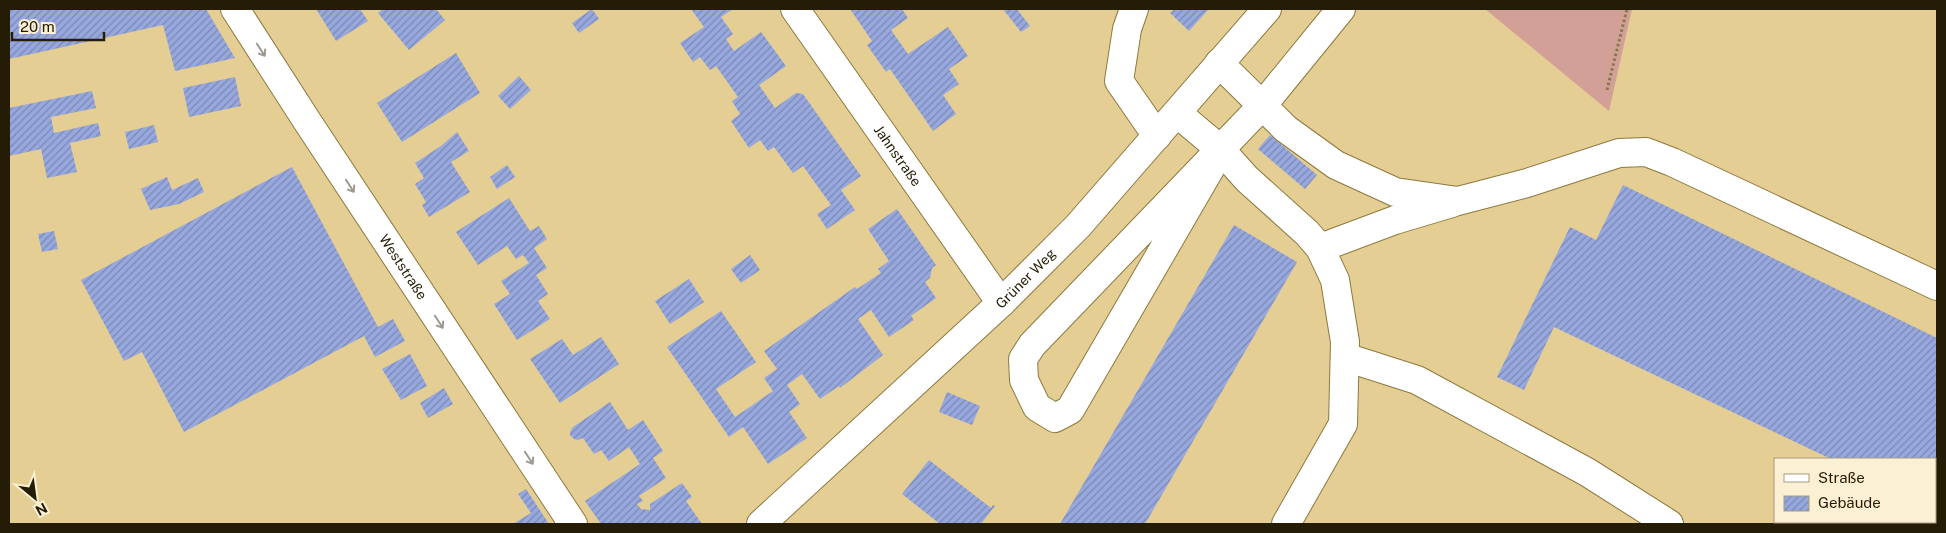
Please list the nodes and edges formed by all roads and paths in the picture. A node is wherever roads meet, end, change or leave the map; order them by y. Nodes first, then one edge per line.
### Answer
1 (235, 9) edge
2 (795, 9) edge
3 (1134, 9) edge
4 (1267, 9) edge
5 (1341, 9) edge
6 (1627, 9) edge
7 (1219, 63) junction
8 (1607, 90) dead end
9 (1262, 106) junction
10 (1177, 113) junction
11 (1157, 136) junction
12 (1221, 150) junction
13 (1458, 201) junction
14 (1320, 248) junction
15 (1937, 286) edge
16 (1001, 303) junction
17 (1345, 357) junction
18 (572, 524) edge
19 (761, 524) edge
20 (1286, 524) edge
21 (1669, 524) edge

1 -> 18 street, Weststraße
2 - 16 street, Jahnstraße
3 - 11 street
4 - 7 street, Grüner Weg
5 - 9 street
6 - 8 path
7 - 9 street
7 - 10 street, Grüner Weg
9 - 12 street
9 - 13 street
10 - 11 street, Grüner Weg
10 - 12 street
11 - 16 street, Grüner Weg
12 - 12 street
12 - 14 street
13 - 14 street
13 - 15 street
14 - 17 street
16 - 19 street, Grüner Weg
17 - 20 street
17 - 21 street

